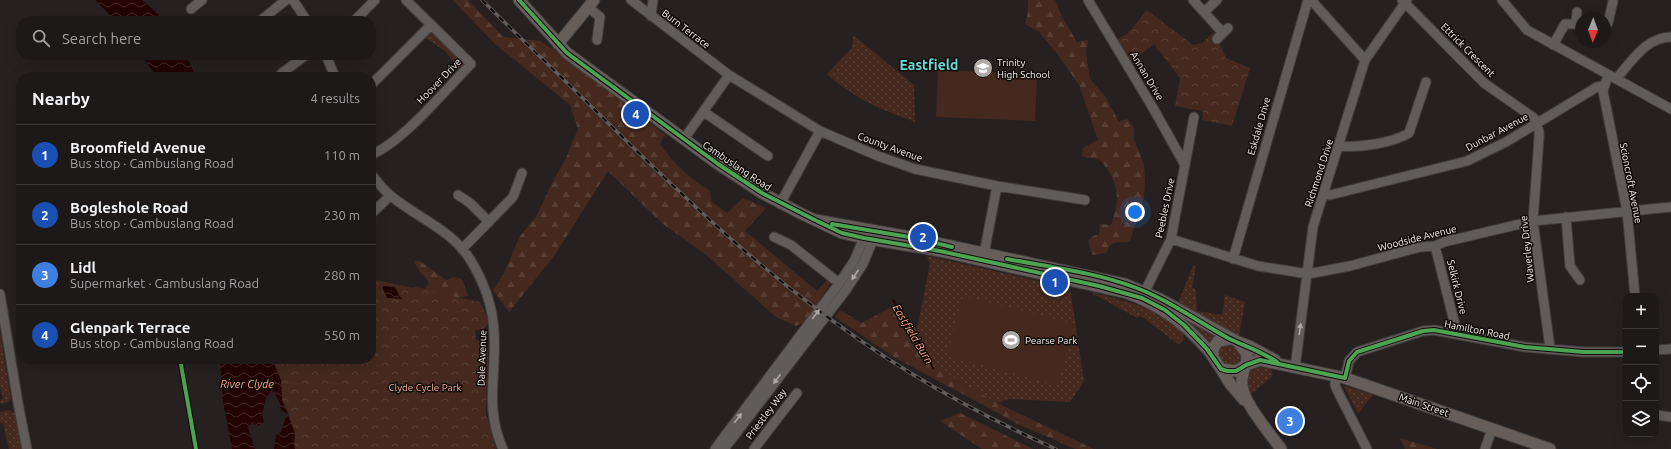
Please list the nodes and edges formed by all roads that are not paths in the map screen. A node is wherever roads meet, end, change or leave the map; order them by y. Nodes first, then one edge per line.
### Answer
1 (202, 0) edge
2 (286, 0) edge
3 (293, 0) edge
4 (375, 0) edge
5 (406, 0) edge
6 (519, 0) edge
7 (631, 0) edge
8 (653, 0) edge
9 (1088, 0) edge
10 (1193, 0) edge
11 (1217, 0) edge
12 (1308, 0) edge
13 (1311, 0) edge
14 (1502, 0) edge
15 (1405, 1) edge
16 (1613, 1) dead end
17 (591, 4) edge
18 (191, 9) dead end
19 (1204, 12) junction
20 (1610, 12) edge
21 (266, 16) edge
22 (304, 16) edge
23 (359, 16) edge
24 (651, 16) junction
25 (1575, 23) edge
26 (431, 24) junction
27 (1223, 33) dead end
28 (1671, 37) edge
29 (597, 40) dead end
30 (558, 44) junction
31 (1553, 45) junction
32 (299, 60) edge
33 (328, 60) edge
34 (1366, 60) junction
35 (283, 72) edge
36 (333, 72) edge
37 (729, 75) junction
38 (1612, 77) junction
39 (376, 80) edge
40 (1603, 86) junction
41 (1433, 93) dead end
42 (1671, 109) edge
43 (704, 112) junction
44 (1194, 117) dead end
45 (1537, 124) junction
46 (820, 131) junction
47 (684, 139) junction
48 (1339, 146) junction
49 (376, 153) edge
50 (768, 156) dead end
51 (1185, 165) junction
52 (522, 173) dead end
53 (376, 180) edge
54 (997, 186) junction
55 (1324, 194) junction
56 (458, 195) dead end
57 (390, 196) junction
58 (1085, 200) dead end
59 (780, 204) junction
60 (1671, 207) edge
61 (376, 209) edge
62 (1627, 211) junction
63 (1566, 217) junction
64 (1533, 221) junction
65 (489, 222) junction
66 (870, 235) junction
67 (774, 237) dead end
68 (1171, 239) junction
69 (1436, 246) junction
70 (462, 249) junction
71 (984, 258) junction
72 (1233, 259) junction
73 (1308, 274) junction
74 (1580, 280) dead end
75 (839, 282) junction
76 (1635, 293) edge
77 (0, 294) edge
78 (1143, 295) junction
79 (1455, 333) junction
80 (1234, 341) junction
81 (1550, 348) junction
82 (1671, 348) edge
83 (1659, 350) edge
84 (1623, 352) edge
85 (1213, 356) junction
86 (1278, 363) junction
87 (1245, 366) junction
88 (1295, 368) junction
89 (1221, 369) junction
90 (1341, 377) junction
91 (797, 392) dead end
92 (1250, 405) junction
93 (1659, 415) edge
94 (1671, 417) edge
95 (1492, 429) junction
96 (27, 449) edge
97 (503, 449) edge
98 (714, 449) edge
99 (724, 449) edge
100 (754, 449) edge
101 (1281, 449) edge
102 (1367, 449) edge
103 (1485, 449) edge
104 (1550, 449) edge

1 - 18 street
2 - 21 street
3 - 22 street
4 - 23 street
5 - 26 street, Hoover Drive
6 - 30 main road, Cambuslang Road
7 - 24 street, Burn Terrace
8 - 24 street
9 - 51 street, Annan Drive
10 - 19 street
11 - 19 street
12 - 72 street, Eskdale Drive
13 - 34 street
14 - 31 street
15 - 34 street, Richmond Drive
15 - 45 street, Ettrick Crescent
16 - 20 street
17 - 29 street
17 - 30 main road
19 - 27 street
24 - 37 street, Burn Terrace
25 - 31 street
26 - 39 street
26 - 49 street, Hoover Drive
28 - 38 street
30 - 47 main road, Cambuslang Road
31 - 38 street
32 - 35 street
33 - 36 street
34 - 48 street, Richmond Drive
37 - 43 street
37 - 46 street, County Avenue
38 - 40 street
38 - 42 street
40 - 45 street, Dunbar Avenue
40 - 62 street, Scioncroft Avenue
41 - 48 street
43 - 47 street
43 - 50 street
44 - 51 street, Peebles Drive
45 - 55 street, Dunbar Avenue
45 - 64 street, Waverley Drive
46 - 54 street, County Avenue
46 - 59 street
47 - 59 main road, Cambuslang Road
48 - 55 street, Richmond Drive
51 - 68 street, Peebles Drive
52 - 65 street
53 - 57 street, Dale Avenue
54 - 58 street, County Avenue
54 - 71 street
55 - 73 street, Richmond Drive
56 - 65 street
57 - 61 street
57 - 70 street, Dale Avenue
59 - 66 main road, Cambuslang Road
60 - 62 street, Woodside Avenue
62 - 63 street, Woodside Avenue
62 - 76 street, Scioncroft Avenue
63 - 64 street, Woodside Avenue
63 - 74 street
64 - 69 street, Woodside Avenue
64 - 81 street, Waverley Drive
65 - 70 street
66 - 71 main road
66 - 75 street
66 -> 99 street
67 - 75 street
68 - 72 street, Woodside Avenue
68 - 78 street, Peebles Drive
69 - 73 street, Woodside Avenue
69 - 79 street, Selkirk Drive
70 - 97 street, Dale Avenue
71 - 78 main road
72 - 73 street, Woodside Avenue
88 -> 73 street, Richmond Drive
98 -> 75 street
77 - 96 street
78 - 80 main road
78 - 85 main road
79 - 81 street, Hamilton Road
79 - 90 street, Hamilton Road
80 - 85 main road
80 - 86 main road
80 - 87 main road
81 - 84 street, Hamilton Road
82 - 83 street
85 - 89 main road
86 - 87 main road
86 - 88 main road
87 - 89 main road
87 - 92 main road
88 - 90 main road, Main Street
89 - 92 main road
90 - 95 main road, Main Street
90 - 102 street
91 - 100 street, Priestley Way
92 - 101 main road
93 - 94 street
95 - 103 street
95 - 104 main road, Main Street

